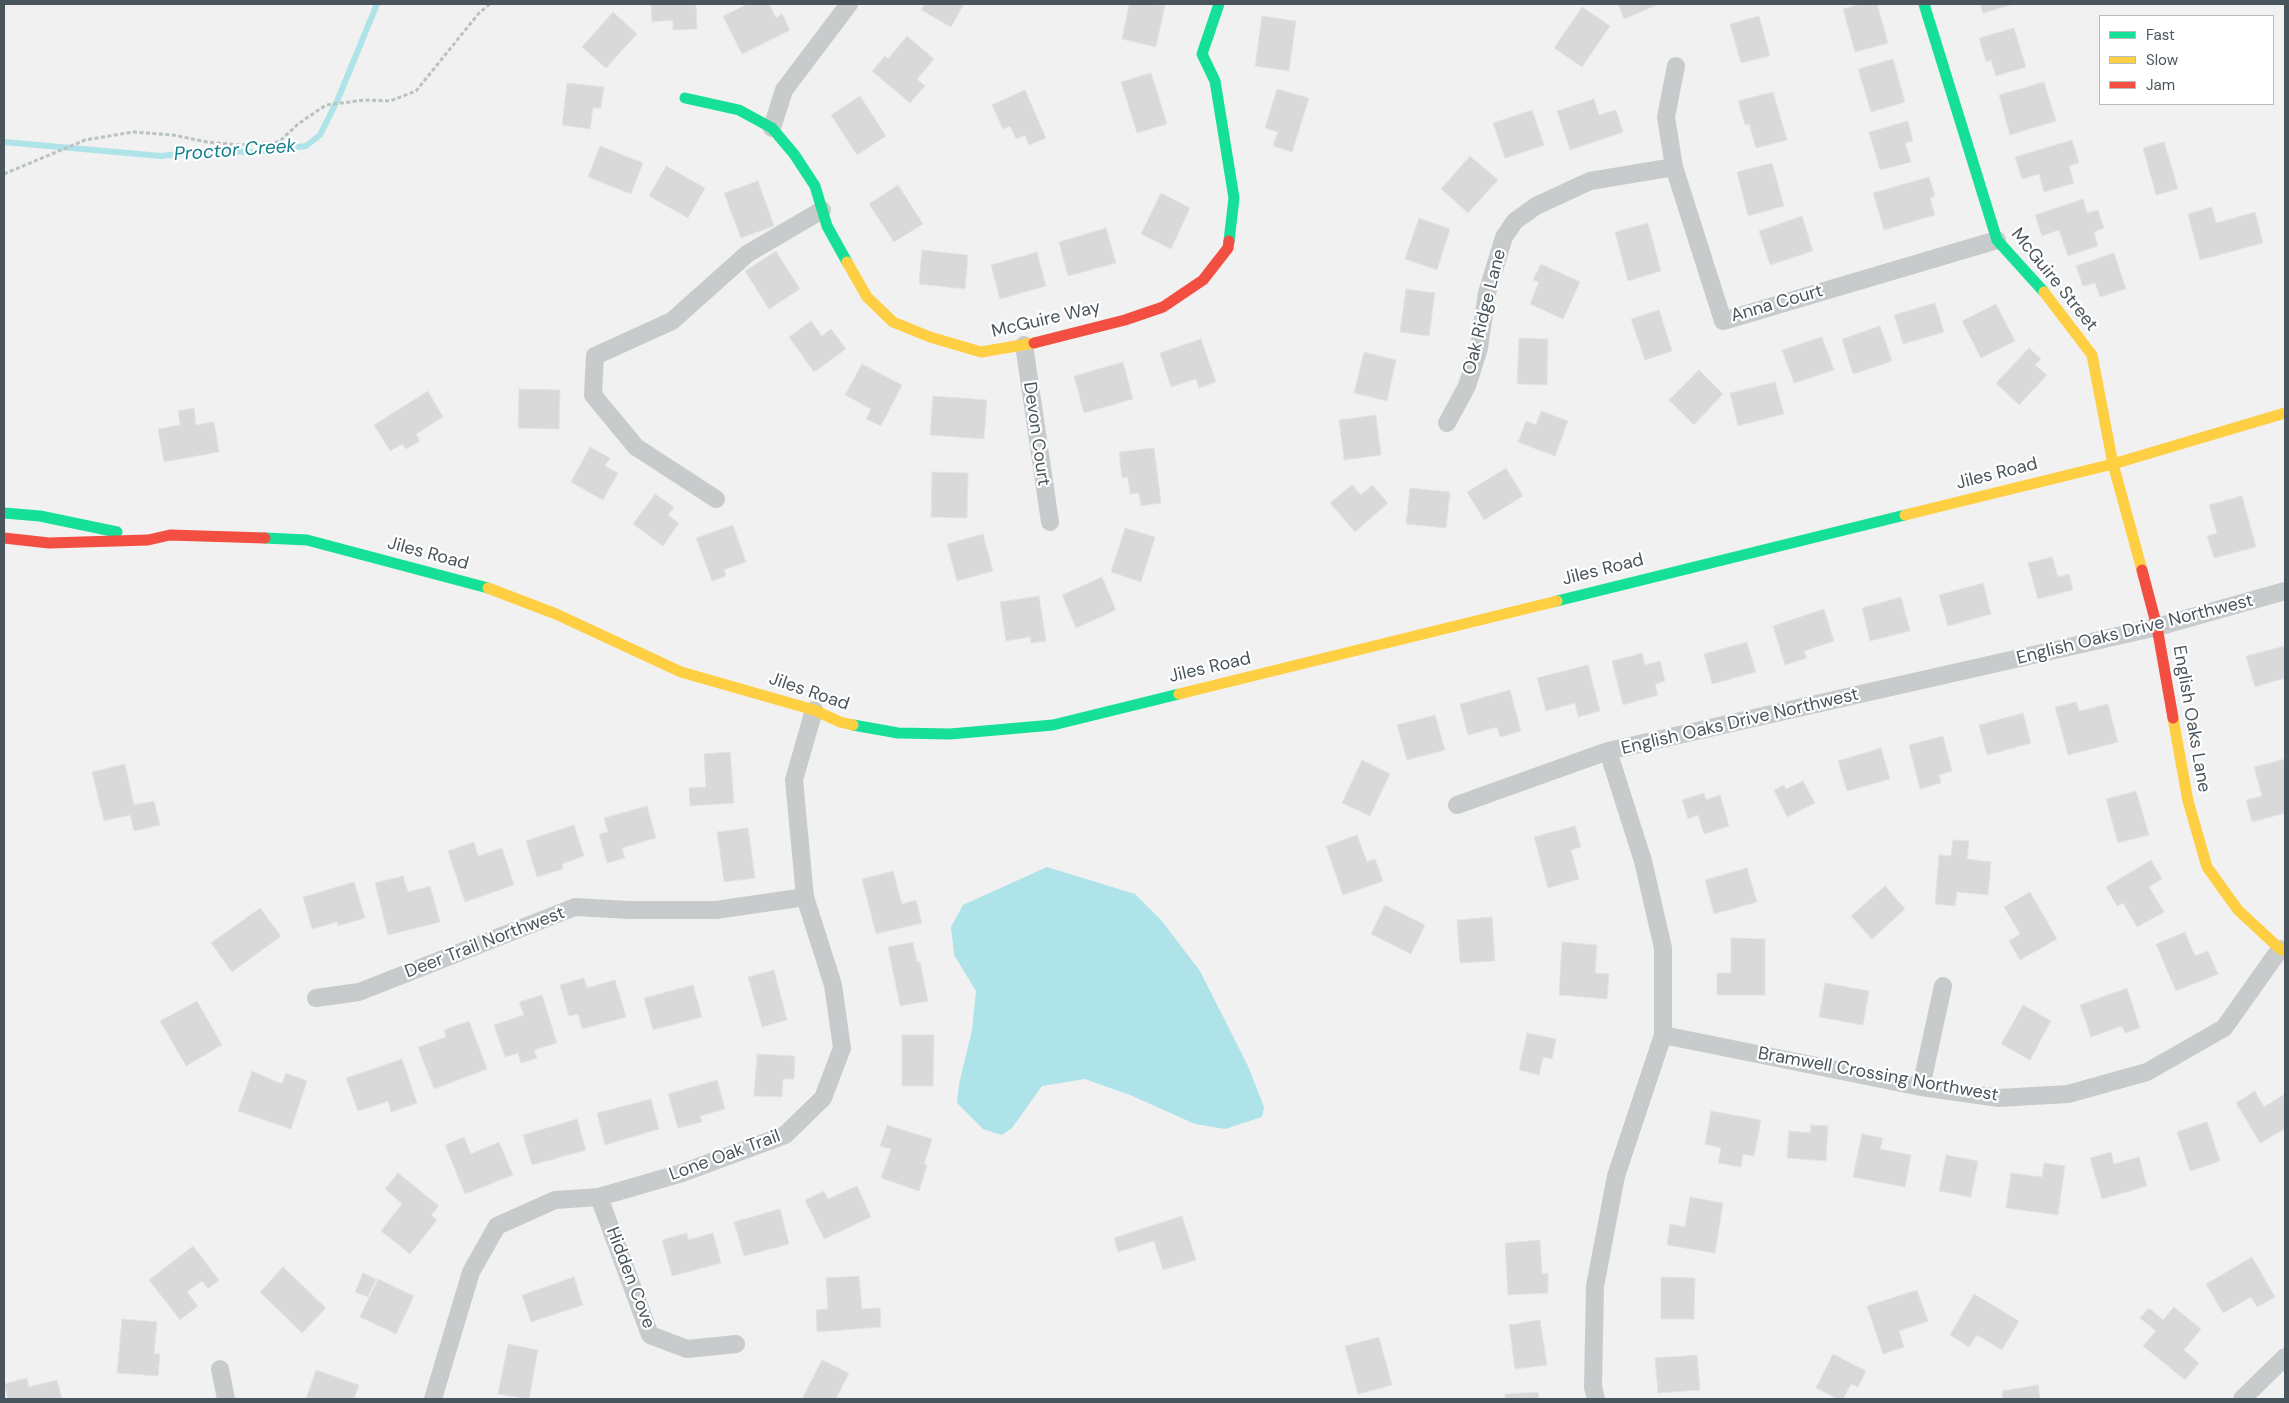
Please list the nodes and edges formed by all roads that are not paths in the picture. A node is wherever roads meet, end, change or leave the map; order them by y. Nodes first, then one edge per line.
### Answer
1 (849, 4) edge
2 (1219, 4) edge
3 (1924, 4) edge
4 (1676, 66) dead end
5 (685, 98) dead end
6 (772, 128) junction
7 (1674, 167) junction
8 (822, 210) junction
9 (1997, 240) junction
10 (1024, 345) junction
11 (2285, 413) edge
12 (1447, 423) dead end
13 (2113, 464) junction
14 (716, 499) dead end
15 (4, 513) edge
16 (1050, 522) dead end
17 (4, 538) edge
18 (148, 540) junction
19 (2285, 591) edge
20 (2158, 628) junction
21 (814, 710) junction
22 (1608, 752) junction
23 (1457, 805) dead end
24 (805, 897) junction
25 (2283, 950) edge
26 (1943, 986) dead end
27 (316, 998) dead end
28 (1663, 1035) junction
29 (1922, 1087) junction
30 (599, 1197) junction
31 (736, 1344) dead end
32 (2285, 1357) edge
33 (220, 1369) dead end
34 (226, 1399) edge
35 (433, 1399) edge
36 (1596, 1399) edge
37 (2242, 1399) edge

1 - 6 street
2 - 10 street, McGuire Way
3 - 9 street, McGuire Street
4 - 7 street, Anna Court
5 - 6 street, McGuire Way
6 - 8 street, McGuire Way
7 - 9 street, Anna Court
7 - 12 street, Oak Ridge Lane
8 - 10 street, McGuire Way
8 - 14 street
9 - 13 street, McGuire Street
10 - 16 street, Devon Court
11 - 13 street, Jiles Road
13 - 20 street, English Oaks Lane
13 - 21 street, Jiles Road
15 - 18 street, Jiles Road
17 - 18 street, Jiles Road
18 - 21 street, Jiles Road
19 - 20 street, English Oaks Drive Northwest
20 - 22 street, English Oaks Drive Northwest
20 - 25 street, English Oaks Lane
21 - 24 street, Lone Oak Trail
22 - 23 street
22 - 28 street, English Oaks Drive Northwest
24 - 27 street, Deer Trail Northwest
24 - 30 street, Lone Oak Trail
25 - 29 street, Bramwell Crossing Northwest
26 - 29 street
28 - 29 street, Bramwell Crossing Northwest
28 - 36 street, English Oaks Drive Northwest
30 - 31 street, Hidden Cove
30 - 35 street, Lone Oak Trail
32 - 37 street
33 - 34 street

